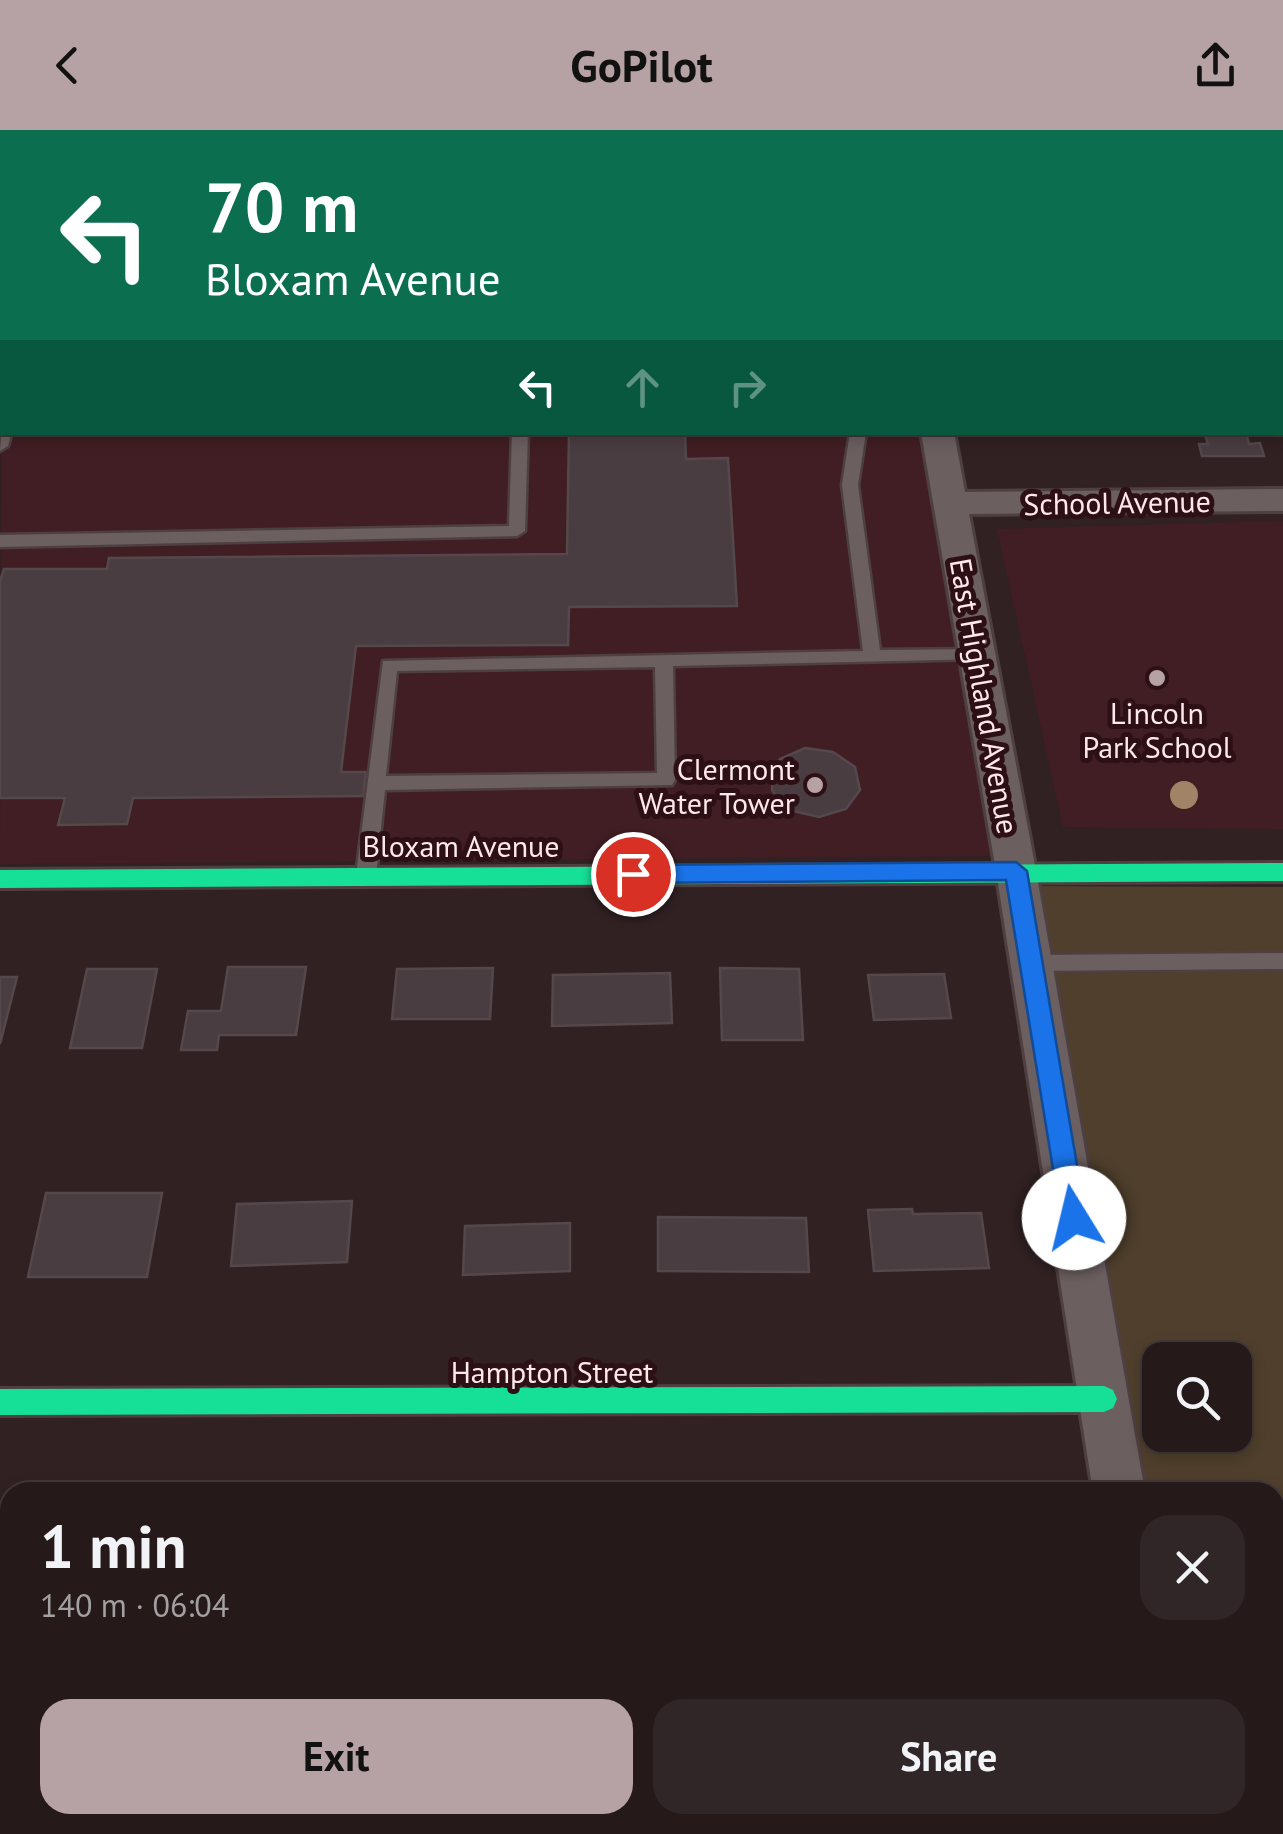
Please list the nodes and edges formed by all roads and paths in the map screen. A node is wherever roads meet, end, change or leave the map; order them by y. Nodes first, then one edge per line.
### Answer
1 (204, 130) edge
2 (255, 130) edge
3 (520, 435) edge
4 (858, 435) edge
5 (938, 435) edge
6 (1283, 500) edge
7 (951, 503) junction
8 (0, 541) edge
9 (978, 655) junction
10 (872, 658) junction
11 (664, 661) junction
12 (376, 783) junction
13 (1016, 871) junction
14 (1283, 872) edge
15 (366, 876) junction
16 (0, 879) edge
17 (1283, 961) edge
18 (1032, 963) junction
19 (1104, 1399) junction
20 (0, 1402) edge
21 (1117, 1482) edge

1 - 2 lane
3 - 8 lane
4 - 10 lane
5 - 7 street, East Highland Avenue
6 - 7 street, School Avenue
7 - 9 street, East Highland Avenue
9 - 10 lane
9 - 13 street, East Highland Avenue
10 - 11 lane
11 - 12 lane
11 - 12 lane
12 - 15 lane
13 - 14 street, Bloxam Avenue
13 - 15 street, Bloxam Avenue
13 - 18 street, East Highland Avenue
15 - 16 street, Bloxam Avenue
17 - 18 lane
18 - 19 street, East Highland Avenue
19 - 20 street, Hampton Street
19 - 21 street, East Highland Avenue

